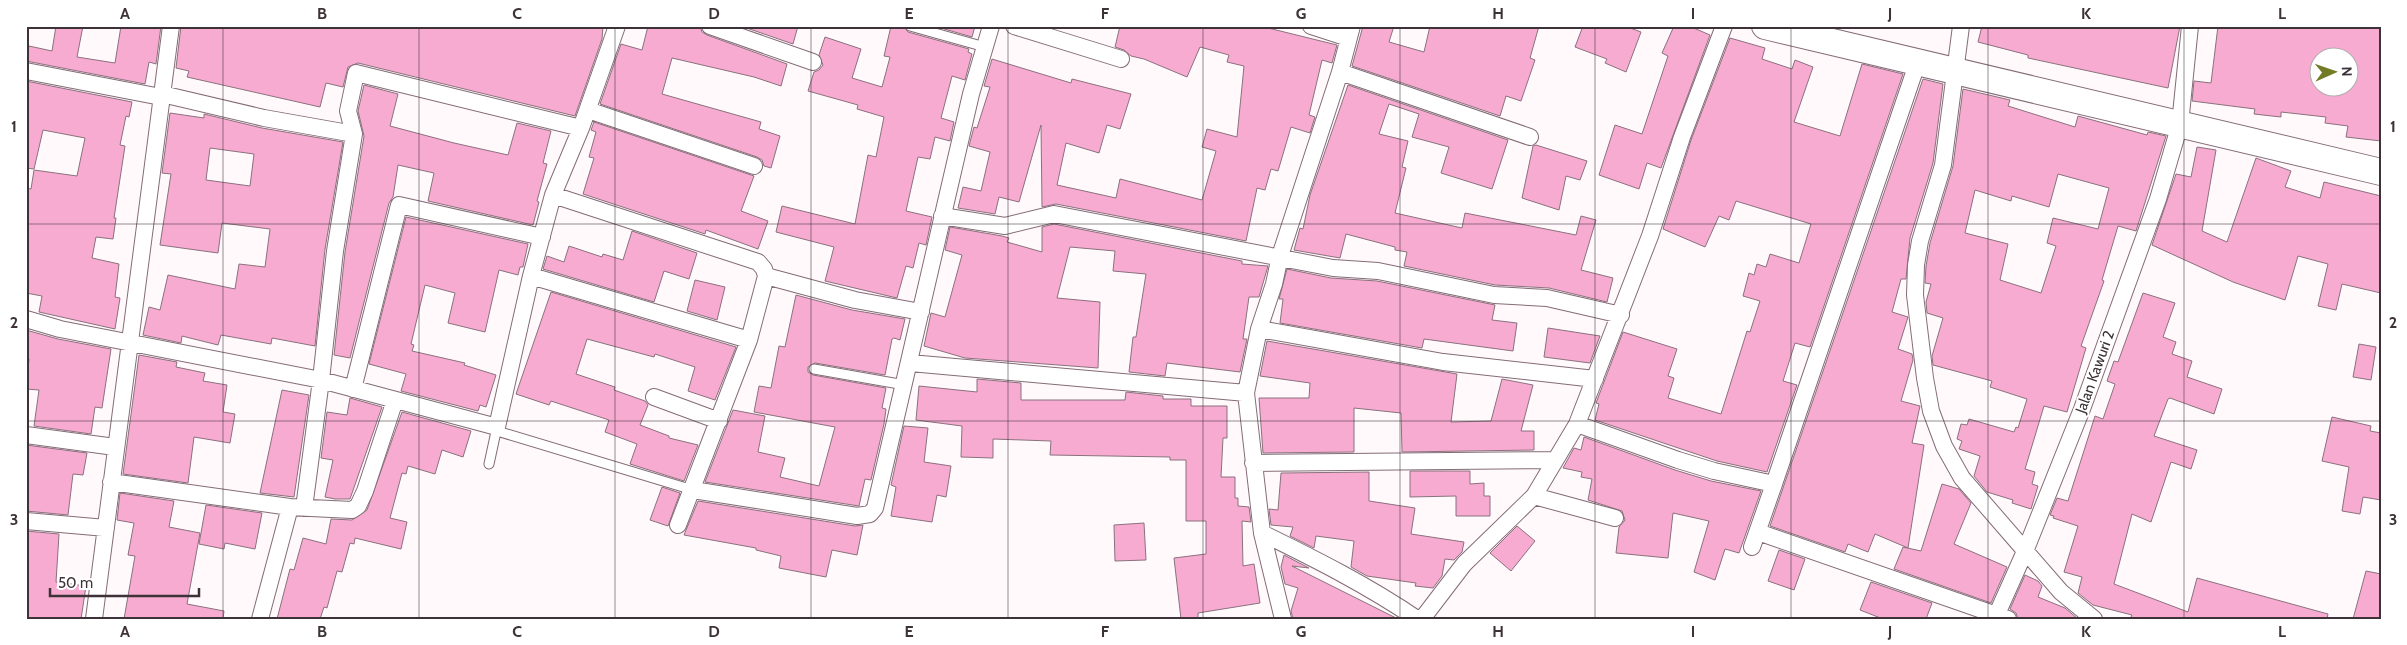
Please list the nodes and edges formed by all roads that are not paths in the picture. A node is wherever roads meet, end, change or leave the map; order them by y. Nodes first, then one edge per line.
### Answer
1 (171, 26) edge
2 (617, 26) edge
3 (710, 26) edge
4 (910, 26) edge
5 (991, 26) edge
6 (1014, 26) edge
7 (1311, 26) edge
8 (1724, 26) edge
9 (1765, 26) edge
10 (1961, 26) edge
11 (2190, 26) edge
12 (1350, 32) edge
13 (985, 46) junction
14 (1121, 59) dead end
15 (813, 62) dead end
16 (1917, 64) junction
17 (26, 71) edge
18 (1340, 72) junction
19 (1956, 72) junction
20 (161, 96) junction
21 (588, 110) junction
22 (2180, 124) junction
23 (581, 128) junction
24 (354, 134) junction
25 (1530, 137) dead end
26 (754, 166) dead end
27 (2381, 172) edge
28 (553, 195) junction
29 (942, 216) junction
30 (542, 237) junction
31 (1280, 256) junction
32 (531, 276) junction
33 (766, 276) junction
34 (921, 312) junction
35 (1621, 315) junction
36 (26, 320) edge
37 (1259, 328) junction
38 (749, 340) junction
39 (130, 343) junction
40 (910, 363) junction
41 (814, 369) dead end
42 (1594, 379) junction
43 (321, 380) junction
44 (905, 385) junction
45 (353, 389) junction
46 (1246, 393) junction
47 (654, 397) dead end
48 (395, 400) junction
49 (719, 421) junction
50 (1577, 424) junction
51 (497, 429) junction
52 (26, 435) edge
53 (115, 447) junction
54 (1554, 460) junction
55 (1253, 463) junction
56 (490, 464) dead end
57 (111, 482) junction
58 (1774, 484) junction
59 (693, 490) junction
60 (1534, 496) junction
61 (297, 508) junction
62 (1615, 518) dead end
63 (26, 520) edge
64 (678, 525) dead end
65 (106, 528) junction
66 (1262, 533) junction
67 (2026, 549) junction
68 (2002, 616) edge
69 (94, 619) edge
70 (260, 619) edge
71 (1283, 619) edge
72 (1417, 619) edge
73 (1422, 619) edge
74 (2094, 619) edge

1 - 20 street
2 - 21 street
3 - 15 street
4 - 13 lane
5 - 13 street
6 - 14 street
7 - 12 street
8 - 35 street
9 - 16 main road
10 - 19 street
11 - 22 street, Jalan Kawuri 2
12 - 18 street
13 - 29 street
16 - 19 main road
16 - 58 street
17 - 20 street
18 - 25 street
18 - 31 street
19 - 22 main road
19 - 67 street
20 - 24 street
20 - 39 street
21 - 23 street
21 - 26 street
22 - 27 main road
22 - 67 street, Jalan Kawuri 2
23 - 24 street
23 - 28 street
24 - 43 street
28 - 30 street
28 - 33 street
29 - 31 street
29 - 34 street
30 - 32 street
30 - 45 street
31 - 35 street
31 - 37 street
32 - 38 street
32 - 51 street
33 - 34 street
33 - 38 street
34 - 40 street
35 - 42 street
36 - 39 street
37 - 42 street
37 - 46 street
38 - 49 street
39 - 43 street
39 - 53 street
40 - 44 street
40 - 46 street
41 - 44 lane
42 - 50 street
43 - 45 street
43 - 61 street
44 - 59 street
45 - 48 street
46 - 55 street
47 - 49 street
48 - 51 street
48 - 61 street
49 - 59 street
50 - 54 street
50 - 58 street
51 - 56 lane
51 - 59 lane
52 - 53 street
53 - 57 street
54 - 55 street
54 - 60 street
55 - 66 street
57 - 61 street
57 - 65 street
58 - 68 street
59 - 64 street
60 - 62 street
60 - 73 street
61 - 70 street
63 - 65 street
65 - 69 street
66 - 71 street
66 - 72 street
67 - 68 street, Jalan Kawuri 2
67 - 74 street

